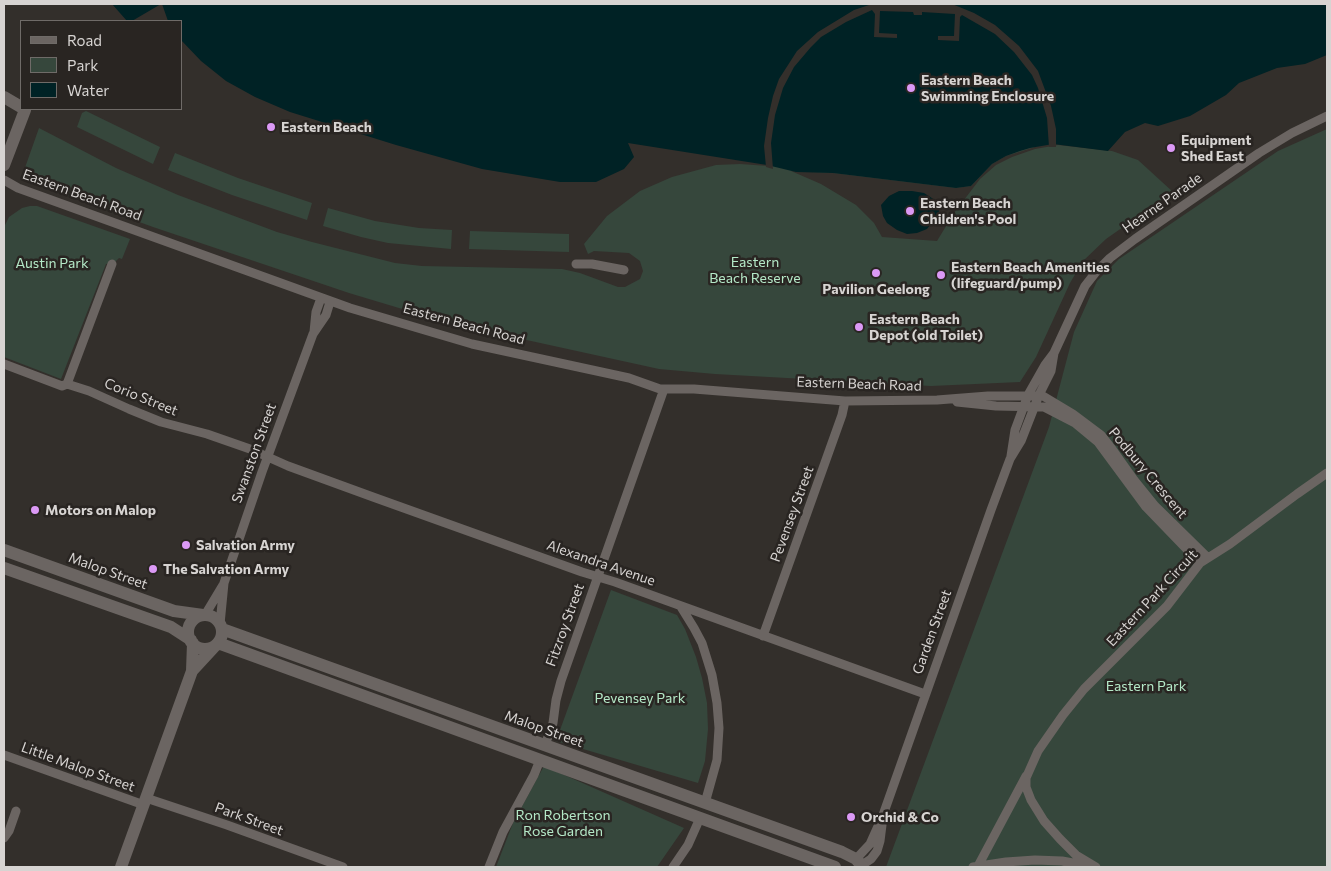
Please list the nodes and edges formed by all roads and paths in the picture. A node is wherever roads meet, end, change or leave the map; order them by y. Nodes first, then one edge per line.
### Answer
1 (4, 97) edge
2 (20, 106) edge
3 (23, 110) edge
4 (1327, 116) edge
5 (4, 166) edge
6 (4, 180) edge
7 (112, 264) dead end
8 (576, 264) dead end
9 (624, 270) dead end
10 (321, 298) junction
11 (330, 302) junction
12 (313, 334) junction
13 (1054, 353) junction
14 (4, 364) edge
15 (64, 385) junction
16 (664, 389) junction
17 (1028, 395) junction
18 (1039, 395) junction
19 (937, 400) junction
20 (845, 401) junction
21 (1023, 406) junction
22 (1034, 406) junction
23 (268, 457) junction
24 (1010, 459) junction
25 (1327, 473) edge
26 (4, 550) edge
27 (20, 556) junction
28 (1204, 560) junction
29 (9, 570) edge
30 (598, 577) junction
31 (224, 583) junction
32 (112, 589) junction
33 (106, 604) junction
34 (681, 607) junction
35 (204, 615) junction
36 (221, 626) junction
37 (763, 636) junction
38 (192, 641) junction
39 (217, 644) junction
40 (192, 671) junction
41 (925, 694) junction
42 (545, 746) junction
43 (4, 755) edge
44 (540, 760) junction
45 (1027, 773) junction
46 (145, 802) junction
47 (705, 802) junction
48 (16, 811) dead end
49 (700, 818) junction
50 (773, 826) junction
51 (4, 838) edge
52 (767, 842) junction
53 (860, 865) edge
54 (121, 867) edge
55 (342, 867) edge
56 (488, 867) edge
57 (673, 867) edge
58 (836, 867) edge
59 (975, 867) edge
60 (1094, 867) edge

1 - 2 street
3 - 5 street
4 - 13 street, Hearne Parade
6 - 10 street, Eastern Beach Road
7 - 15 street
8 - 9 street
10 - 11 street, Eastern Beach Road
10 - 12 street, Swanston Street
11 - 12 street, Swanston Street
11 - 16 street, Eastern Beach Road
12 - 23 street, Swanston Street
13 - 17 street, Hearne Parade
13 - 18 street, Hearne Parade
14 - 15 street, Corio Street
15 - 23 street, Corio Street
16 - 20 street, Eastern Beach Road
16 - 30 street, Fitzroy Street
17 - 18 street, Eastern Beach Road
17 - 19 street, Eastern Beach Road
17 - 21 street, Garden Street
18 - 22 street, Garden Street
18 - 28 street, Podbury Crescent
19 - 20 street, Eastern Beach Road
19 - 21 street, Eastern Beach Road
20 - 37 street, Pevensey Street
21 - 22 street, Eastern Beach Road
21 - 24 street, Garden Street
22 - 24 street, Garden Street
22 - 28 street, Podbury Crescent
23 - 30 street, Alexandra Avenue
23 - 31 street, Swanston Street
24 - 41 street, Garden Street
25 - 28 street, Eastern Park Circuit
26 - 27 street, Malop Street
27 - 29 street
27 - 32 street, Malop Street
28 - 45 street, Eastern Park Circuit
29 - 33 street
30 - 34 street, Alexandra Avenue
30 - 42 street, Fitzroy Street
31 - 35 street, Swanston Street
31 - 36 street, Swanston Street
32 - 33 street
32 - 35 street, Malop Street
33 - 38 street
34 - 37 street, Alexandra Avenue
34 - 47 street
35 - 36 street
35 - 38 street
36 - 39 street
36 - 42 street, Malop Street
37 - 41 street, Alexandra Avenue
38 - 39 street
38 - 40 street
39 - 40 street
39 - 44 street
40 - 46 street
41 - 53 street, Garden Street
42 - 44 street, Fitzroy Street
42 - 47 street, Malop Street
43 - 46 street, Little Malop Street
44 - 49 street
44 - 56 street, Fitzroy Street
45 - 59 street, Eastern Park Circuit
45 - 60 street, Eastern Park Circuit
46 - 54 street
46 - 55 street, Park Street
47 - 49 street
47 - 50 street, Malop Street
48 - 51 street
49 - 52 street
49 - 57 street
50 - 52 street
50 - 53 street, Malop Street
52 - 58 street
59 - 60 street, Eastern Park Circuit

